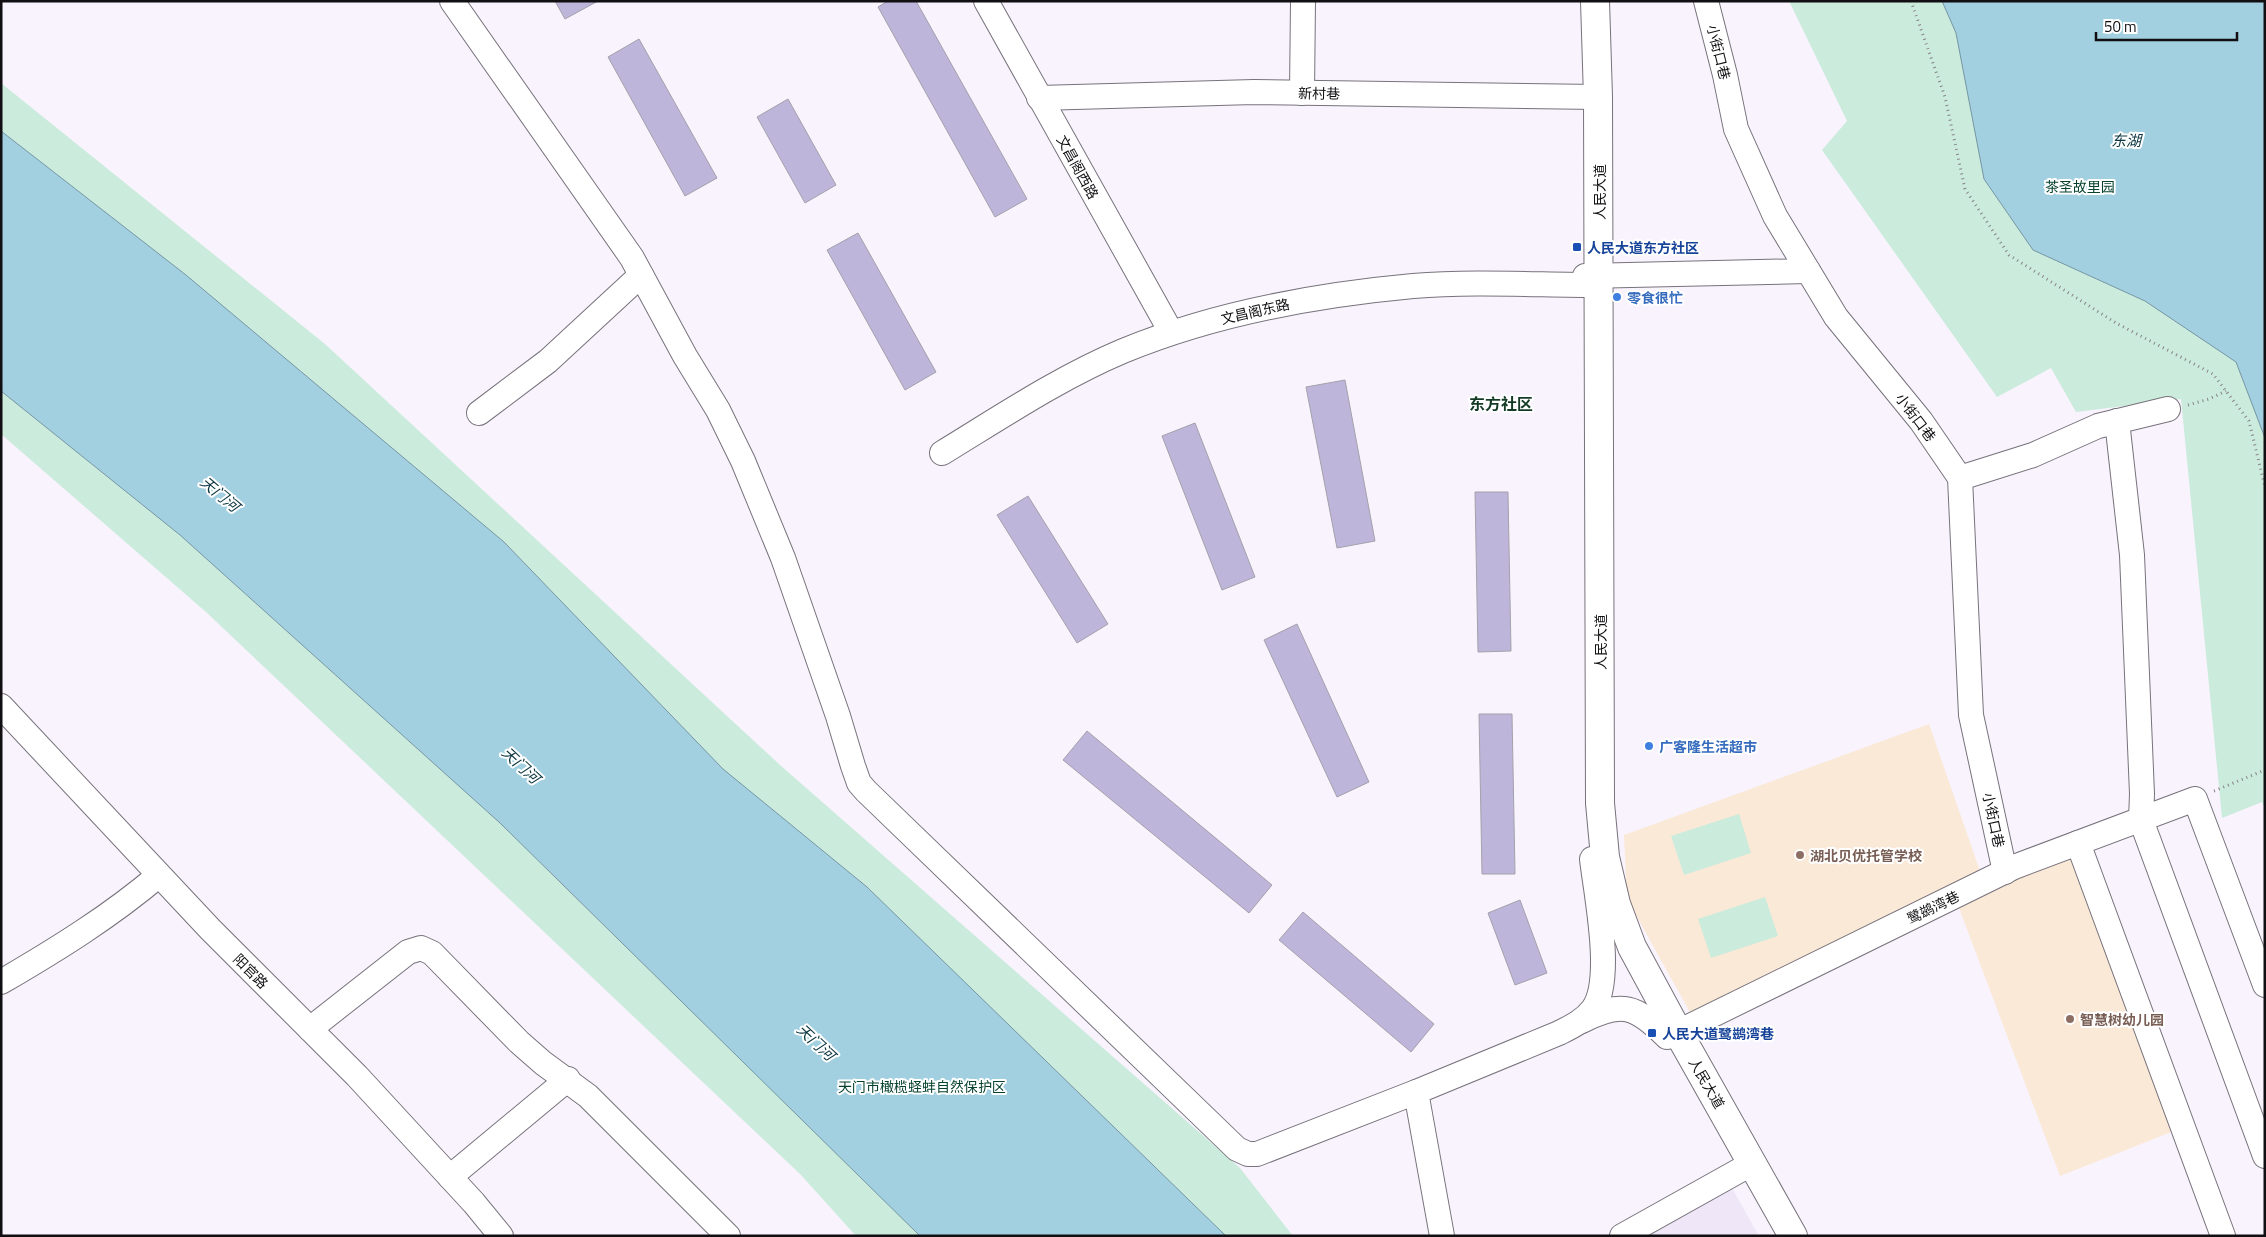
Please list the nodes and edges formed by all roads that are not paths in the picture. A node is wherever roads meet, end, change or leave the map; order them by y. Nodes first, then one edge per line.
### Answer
1 (452, 1) edge
2 (986, 1) edge
3 (1303, 1) edge
4 (1581, 1) edge
5 (1595, 1) edge
6 (1706, 1) edge
7 (1302, 93) junction
8 (1591, 97) junction
9 (1039, 98) junction
10 (1808, 271) junction
11 (641, 275) junction
12 (1592, 281) junction
13 (1171, 332) junction
14 (2168, 410) road end
15 (479, 413) dead end
16 (2117, 421) junction
17 (942, 453) dead end
18 (1960, 478) junction
19 (1, 706) edge
20 (2141, 820) junction
21 (2078, 843) junction
22 (1592, 858) junction
23 (2005, 872) junction
24 (159, 875) junction
25 (1, 982) edge
26 (2265, 985) edge
27 (1581, 1022) junction
28 (310, 1029) junction
29 (1672, 1035) junction
30 (568, 1079) junction
31 (1416, 1092) junction
32 (2265, 1156) edge
33 (1742, 1169) junction
34 (450, 1177) junction
35 (501, 1236) edge
36 (728, 1236) edge
37 (1442, 1236) edge
38 (1622, 1236) edge
39 (1780, 1236) edge
40 (1793, 1236) edge
41 (2223, 1236) edge

1 - 11 street
2 - 9 street, 文昌阁西路
3 - 7 street
4 - 8 main road, 人民大道
5 - 8 main road, 人民大道
6 - 10 street, 小街口巷
7 - 8 street, 新村巷
7 - 9 street, 新村巷
8 - 12 main road, 人民大道
9 - 13 street, 文昌阁西路
10 - 12 street, 文昌阁东路
10 - 18 street, 小街口巷
11 - 15 street
11 - 31 street
12 - 13 street, 文昌阁东路
12 - 22 main road, 人民大道
12 - 29 main road, 人民大道
13 - 17 street, 文昌阁东路
14 - 16 street
16 - 18 street
16 - 20 street
18 - 23 street, 小街口巷
19 - 24 street, 阳官路
20 - 21 street, 鹭鹚湾巷
20 - 26 street, 鹭鹚湾巷
20 - 32 street
21 - 23 street, 鹭鹚湾巷
21 - 41 street
22 - 27 street
22 - 29 main road, 人民大道
23 - 29 street, 鹭鹚湾巷
24 - 25 street
24 - 28 street, 阳官路
27 - 29 street
27 - 31 street
28 - 30 street
28 - 34 street, 阳官路
29 - 33 main road, 人民大道
29 - 40 main road, 人民大道
30 - 34 street
30 - 36 street
31 - 37 street
33 - 38 street
33 - 39 main road, 人民大道
34 - 35 street, 阳官路

